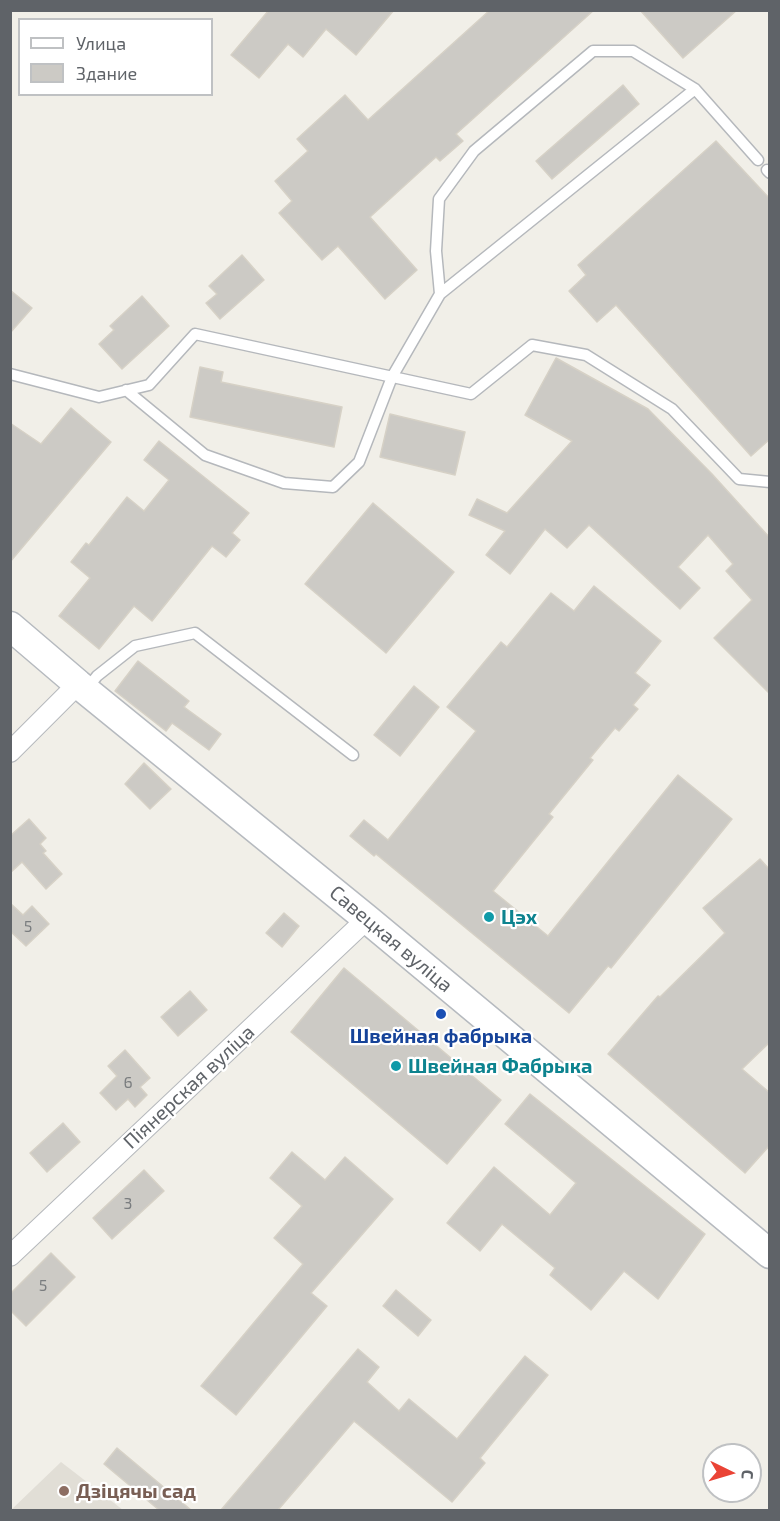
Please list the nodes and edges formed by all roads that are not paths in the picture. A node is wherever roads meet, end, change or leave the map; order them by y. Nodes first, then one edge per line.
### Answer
1 (695, 88) junction
2 (758, 160) dead end
3 (440, 294) junction
4 (10, 374) edge
5 (392, 377) junction
6 (126, 390) junction
7 (770, 482) edge
8 (10, 626) edge
9 (82, 687) junction
10 (10, 752) edge
11 (353, 755) dead end
12 (367, 919) junction
13 (770, 1254) edge
14 (10, 1256) edge

1 - 2 lane
1 - 3 lane
1 - 3 lane
3 - 5 lane
4 - 6 lane
5 - 6 lane
5 - 6 lane
5 - 7 lane
8 - 9 street, Савецкая вуліца
9 - 10 street
9 - 11 lane
9 - 12 street, Савецкая вуліца
12 - 13 street, Савецкая вуліца
12 - 14 street, Піянерская вуліца

